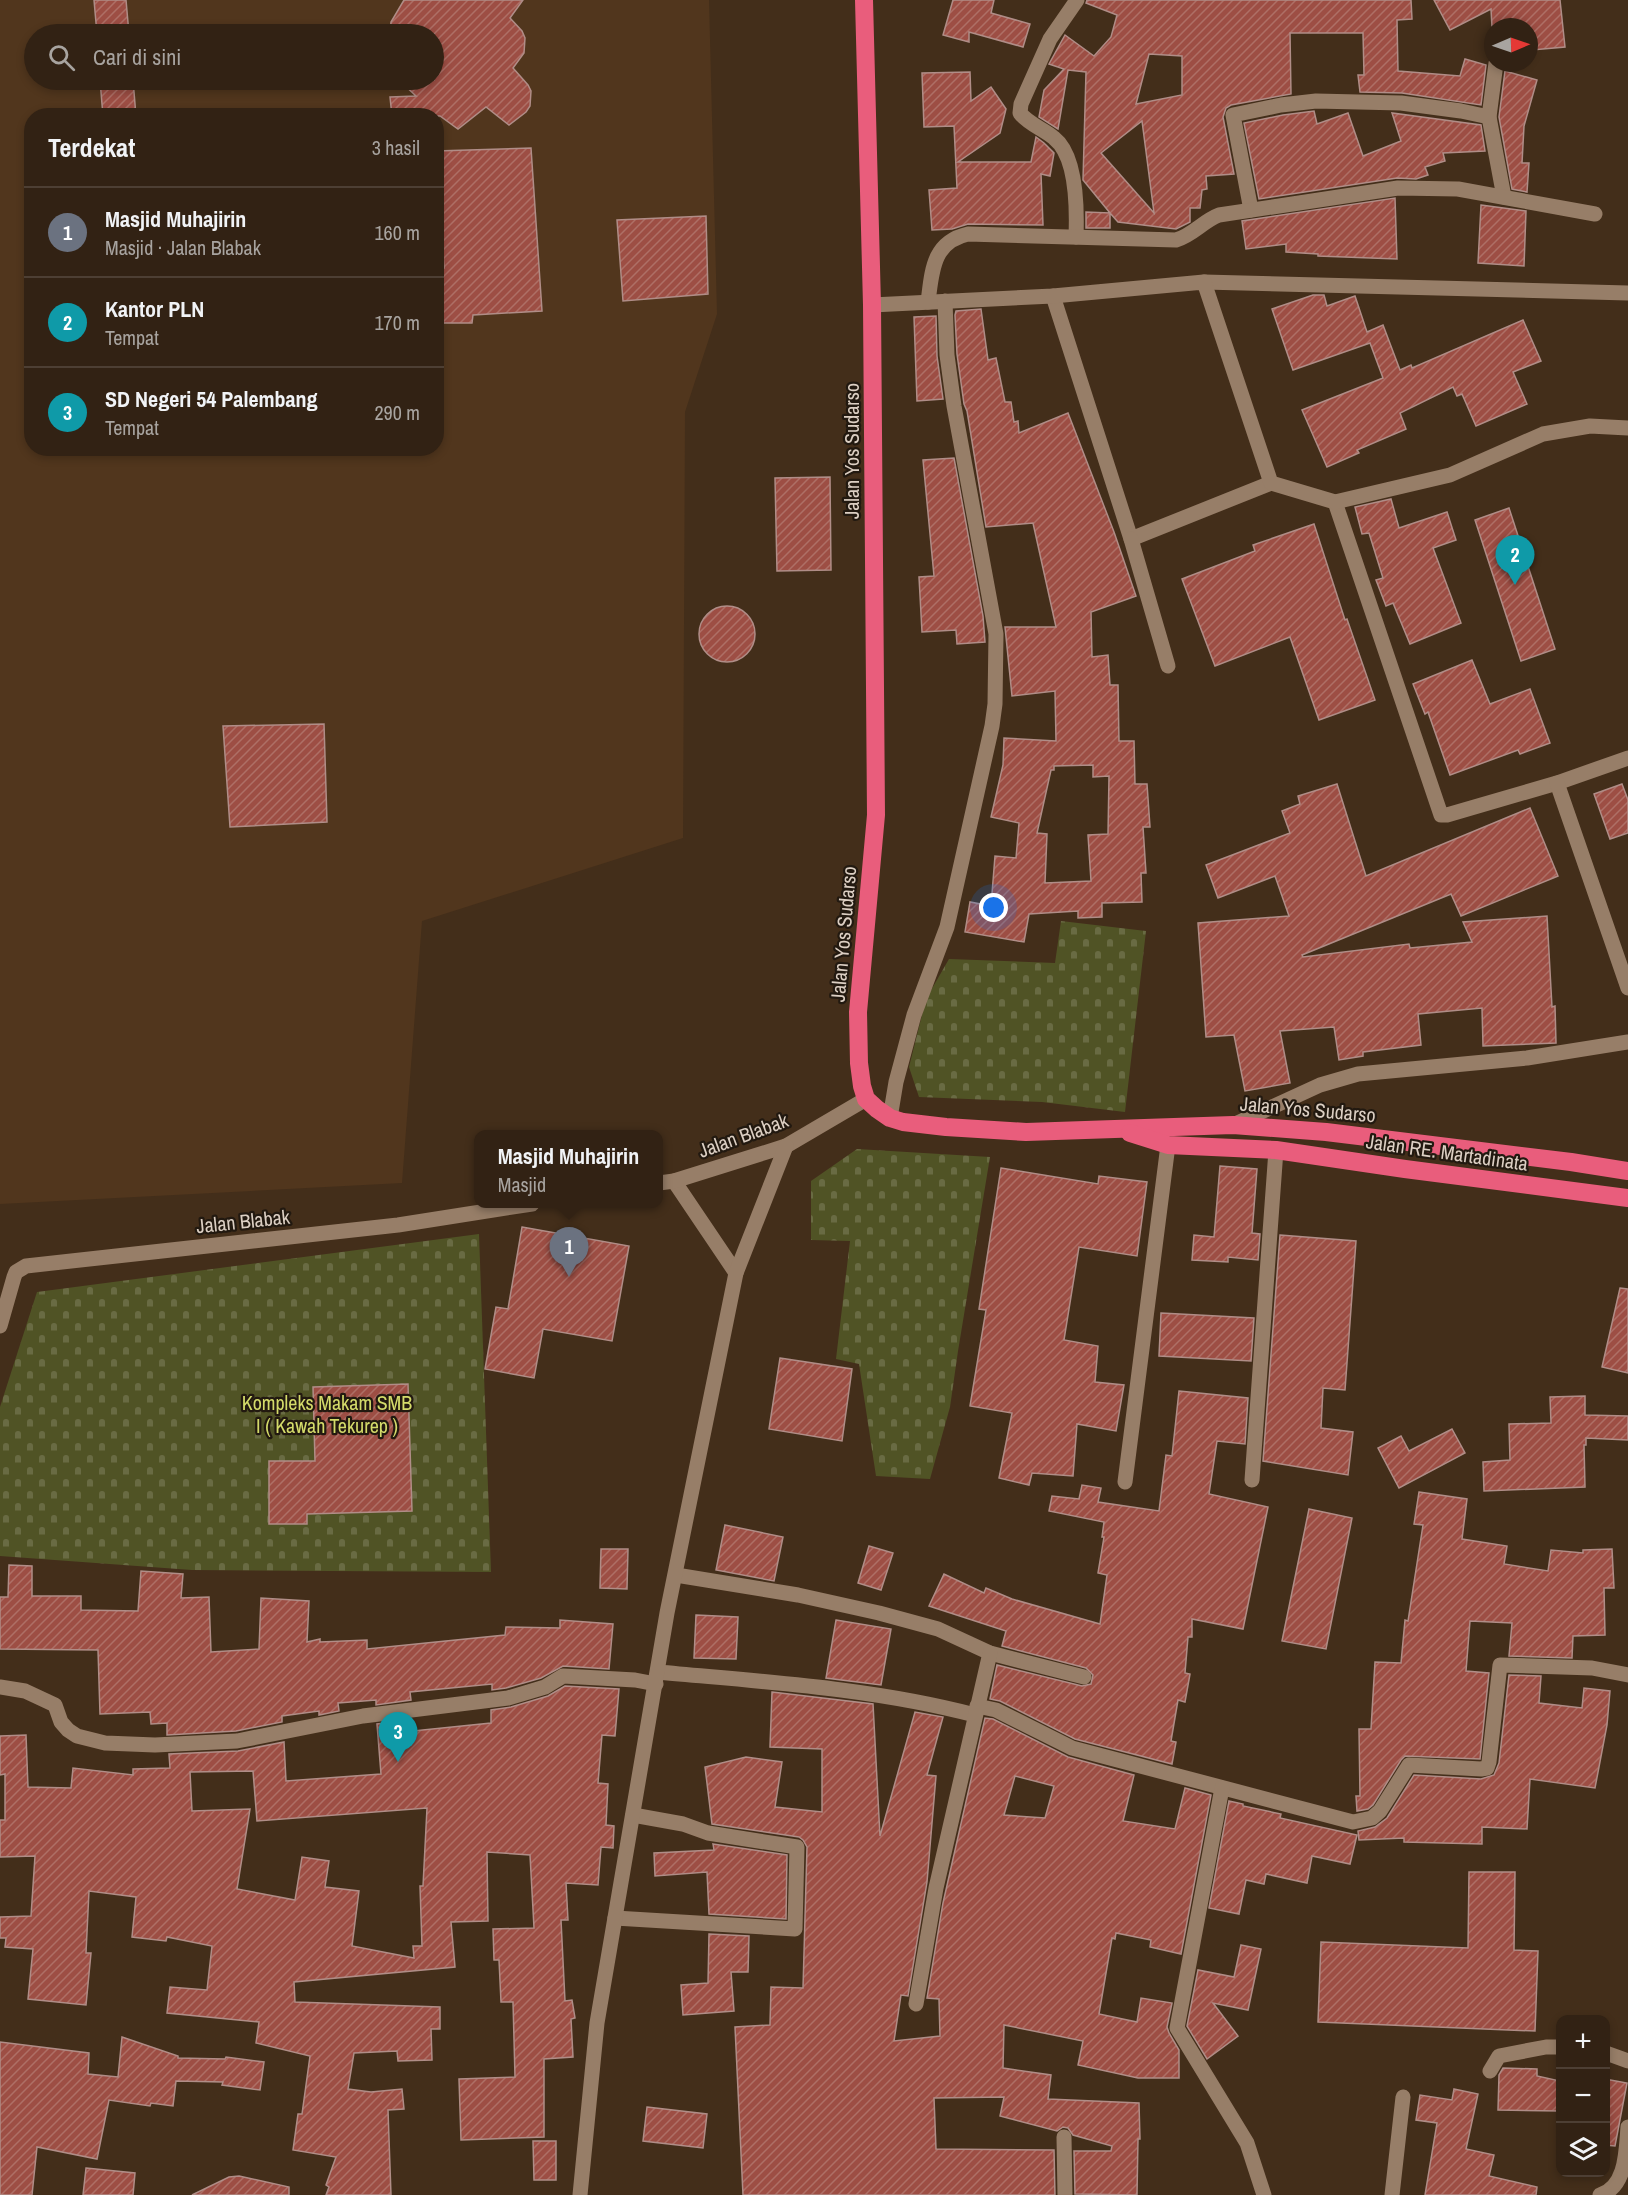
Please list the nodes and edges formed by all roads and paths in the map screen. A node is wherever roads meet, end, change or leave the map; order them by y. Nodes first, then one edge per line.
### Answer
1 (864, 0) edge
2 (1077, 0) edge
3 (1495, 72) edge
4 (1489, 117) junction
5 (1504, 197) junction
6 (1251, 210) junction
7 (1595, 214) dead end
8 (1076, 237) junction
9 (1204, 282) junction
10 (1628, 293) edge
11 (1053, 296) junction
12 (945, 301) junction
13 (928, 302) junction
14 (872, 305) junction
15 (1628, 429) edge
16 (1271, 483) junction
17 (1335, 502) junction
18 (1131, 539) junction
19 (1168, 666) dead end
20 (1628, 758) edge
21 (1557, 783) junction
22 (1628, 988) edge
23 (1628, 1042) edge
24 (866, 1099) junction
25 (890, 1118) junction
26 (1233, 1125) junction
27 (1119, 1129) junction
28 (1168, 1145) junction
29 (786, 1146) junction
30 (1276, 1150) junction
31 (1628, 1171) edge
32 (675, 1181) junction
33 (663, 1182) edge
34 (1628, 1198) edge
35 (502, 1208) edge
36 (735, 1273) junction
37 (0, 1326) edge
38 (1252, 1480) dead end
39 (1125, 1482) dead end
40 (676, 1575) junction
41 (990, 1653) junction
42 (1628, 1676) edge
43 (1084, 1677) dead end
44 (657, 1678) junction
45 (0, 1687) edge
46 (976, 1710) junction
47 (1222, 1788) junction
48 (633, 1815) junction
49 (615, 1918) junction
50 (916, 2004) dead end
51 (1556, 2047) edge
52 (1610, 2056) edge
53 (1628, 2061) edge
54 (1490, 2071) dead end
55 (1402, 2097) dead end
56 (1628, 2127) edge
57 (1064, 2137) dead end
58 (580, 2195) edge
59 (1065, 2195) edge
60 (1264, 2195) edge
61 (1392, 2195) edge
62 (1600, 2195) edge

1 - 14 highway, Jalan Yos Sudarso
2 - 8 street
3 - 4 street
4 - 5 street
4 - 6 street
5 - 6 street
5 - 7 street
6 - 8 street
8 - 13 street
9 - 10 street
9 - 11 street
9 - 16 street
11 - 12 street
11 - 18 street
12 - 13 street
12 - 25 street
13 - 14 street
14 - 24 highway, Jalan Yos Sudarso
15 - 17 street
16 - 17 street
16 - 18 street
17 - 21 street
18 - 19 street
20 - 21 street
21 - 22 street
23 - 26 street
24 - 25 highway, Jalan Yos Sudarso
24 - 29 street, Jalan Blabak
25 - 27 highway, Jalan Yos Sudarso
26 - 27 highway, Jalan Yos Sudarso
26 - 31 highway, Jalan Yos Sudarso
27 - 28 highway, Jalan RE. Martadinata
28 - 30 highway, Jalan RE. Martadinata
28 - 39 street
29 - 32 street, Jalan Blabak
29 - 36 street
30 - 34 highway, Jalan RE. Martadinata
30 - 38 street
32 - 33 street, Jalan Blabak
32 - 36 street
35 - 37 street, Jalan Blabak
36 - 40 street
40 - 41 street
40 - 44 street
41 - 43 street
41 - 46 street
42 - 47 street
44 - 45 street
44 - 46 street
44 - 48 street
46 - 47 street
46 - 50 street
47 - 60 street
48 - 49 street
48 - 49 street
49 - 58 street
51 - 54 street
52 - 53 street
55 - 61 street
56 - 62 street
57 - 59 street

